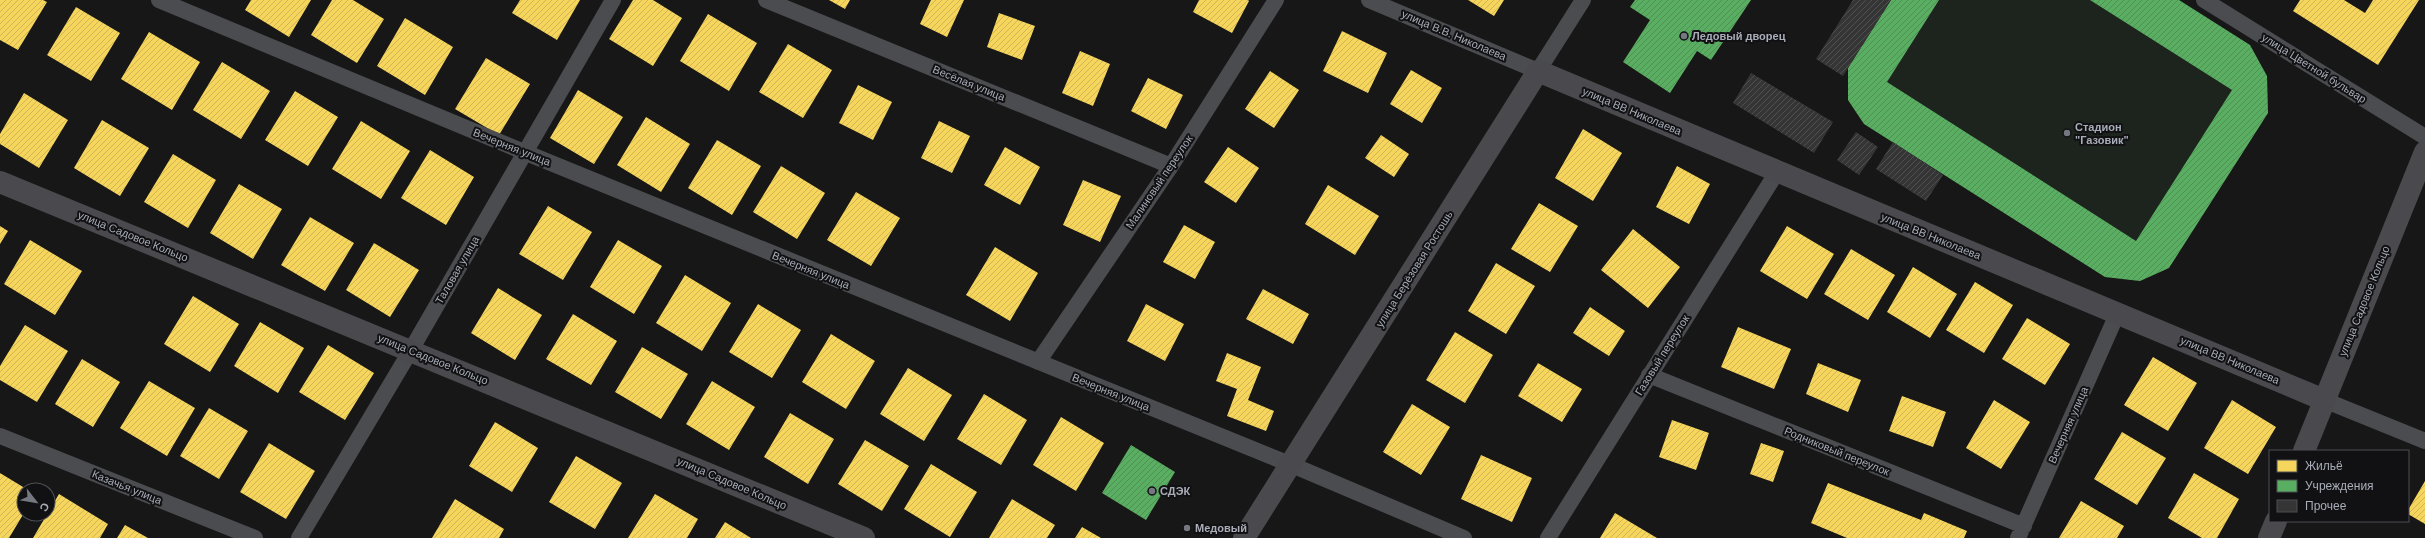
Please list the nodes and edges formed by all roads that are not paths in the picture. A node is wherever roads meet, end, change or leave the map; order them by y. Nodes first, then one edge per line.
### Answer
1 (159, 0) edge
2 (613, 0) edge
3 (766, 0) edge
4 (1276, 0) edge
5 (1369, 0) edge
6 (1583, 0) edge
7 (2204, 0) edge
8 (1538, 70) junction
9 (2425, 137) edge
10 (524, 152) junction
11 (2425, 152) edge
12 (1171, 166) junction
13 (1777, 172) junction
14 (2421, 176) edge
15 (0, 182) edge
16 (2118, 312) junction
17 (411, 350) junction
18 (1038, 362) junction
19 (1649, 375) junction
20 (2324, 400) junction
21 (0, 436) edge
22 (2425, 440) edge
23 (2304, 450) edge
24 (1292, 465) junction
25 (2276, 522) edge
26 (2021, 532) edge
27 (254, 538) edge
28 (299, 538) edge
29 (864, 538) edge
30 (1244, 538) edge
31 (1464, 538) edge
32 (1548, 538) edge
33 (2269, 538) edge

1 - 10 street, Вечерняя улица
2 - 10 street, Таловая улица
3 - 12 street, Весёлая улица
4 - 12 street, Малиновый переулок
5 - 8 street, улица В.В. Николаева
6 - 8 street, улица Берёзовая Ростошь
7 - 9 street, улица Цветной бульвар
8 - 13 street, улица ВВ Николаева
8 - 24 street, улица Берёзовая Ростошь
10 - 17 street, Таловая улица
10 - 18 street, Вечерняя улица
11 - 14 street, улица Садовое Кольцо
12 - 18 street, Малиновый переулок
13 - 16 street, улица ВВ Николаева
13 - 19 street, Газовый переулок
14 - 20 street, улица Садовое Кольцо
15 - 17 street, улица Садовое Кольцо
16 - 20 street, улица ВВ Николаева
16 - 26 street, Вечерняя улица
17 - 28 street, Таловая улица
17 - 29 street, улица Садовое Кольцо
18 - 24 street, Вечерняя улица
19 - 26 street, Родниковый переулок
19 - 32 street, Газовый переулок
20 - 22 street
20 - 23 street, улица Садовое Кольцо
21 - 27 street, Казачья улица
24 - 30 street, улица Берёзовая Ростошь
24 - 31 street, Вечерняя улица
25 - 33 street

